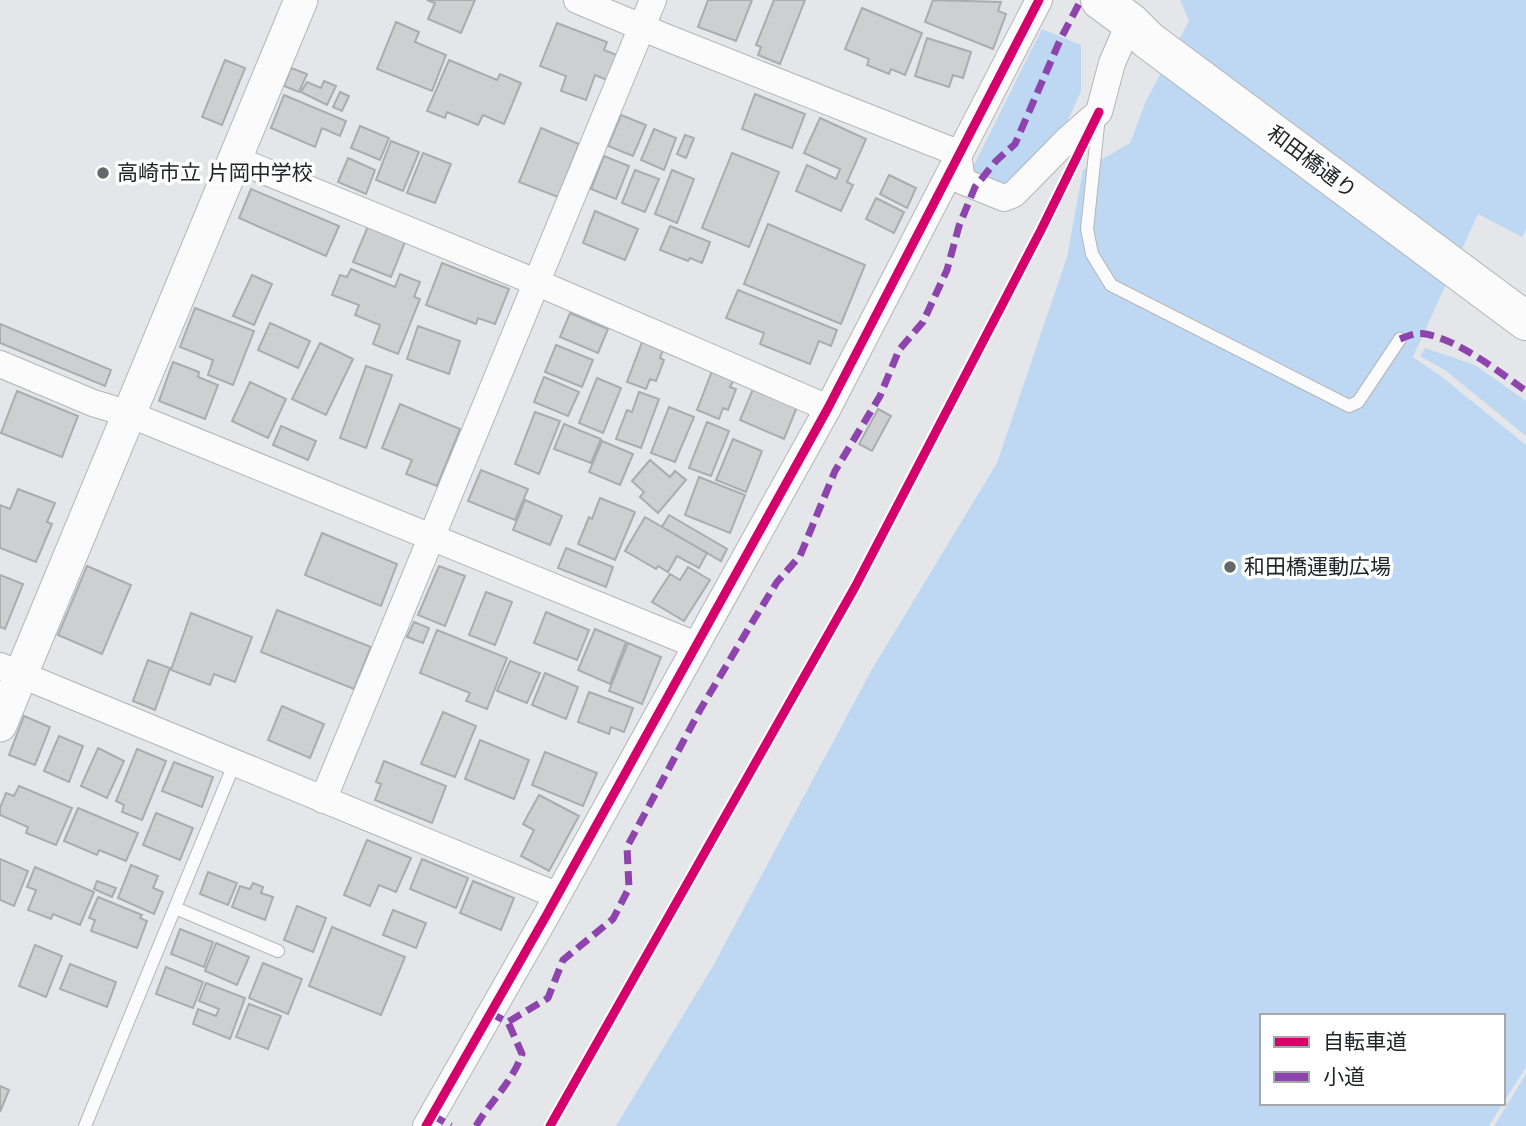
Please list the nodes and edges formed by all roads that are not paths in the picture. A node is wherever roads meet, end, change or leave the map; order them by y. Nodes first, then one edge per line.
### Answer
1 (301, 0) edge
2 (577, 0) edge
3 (653, 0) edge
4 (1039, 0) edge
5 (1100, 0) edge
6 (642, 27) junction
7 (1139, 31) junction
8 (1099, 113) junction
9 (958, 153) junction
10 (234, 159) junction
11 (538, 283) junction
12 (1526, 321) edge
13 (1400, 339) dead end
14 (0, 364) edge
15 (828, 408) junction
16 (129, 414) junction
17 (432, 537) junction
18 (696, 645) junction
19 (11, 670) edge
20 (0, 725) edge
21 (235, 762) junction
22 (323, 800) junction
23 (556, 895) junction
24 (176, 908) junction
25 (278, 951) dead end
26 (85, 1126) edge
27 (426, 1126) edge

1 - 10 street
2 - 6 street
3 - 6 street
4 - 9 street
5 - 7 main road, 和田橋通り
6 - 9 street
6 - 11 street
7 - 8 street
7 - 12 main road, 和田橋通り
8 - 9 street
8 - 13 lane
9 - 15 street
10 - 11 street
10 - 16 street
11 - 15 street
11 - 17 street
14 - 16 street
15 - 18 street
16 - 17 street
16 - 19 street
17 - 18 street
17 - 22 street
18 - 23 street
19 - 20 street
19 - 21 street
21 - 22 street
21 - 24 lane
22 - 23 street
23 - 27 street
24 - 25 lane
24 - 26 lane

